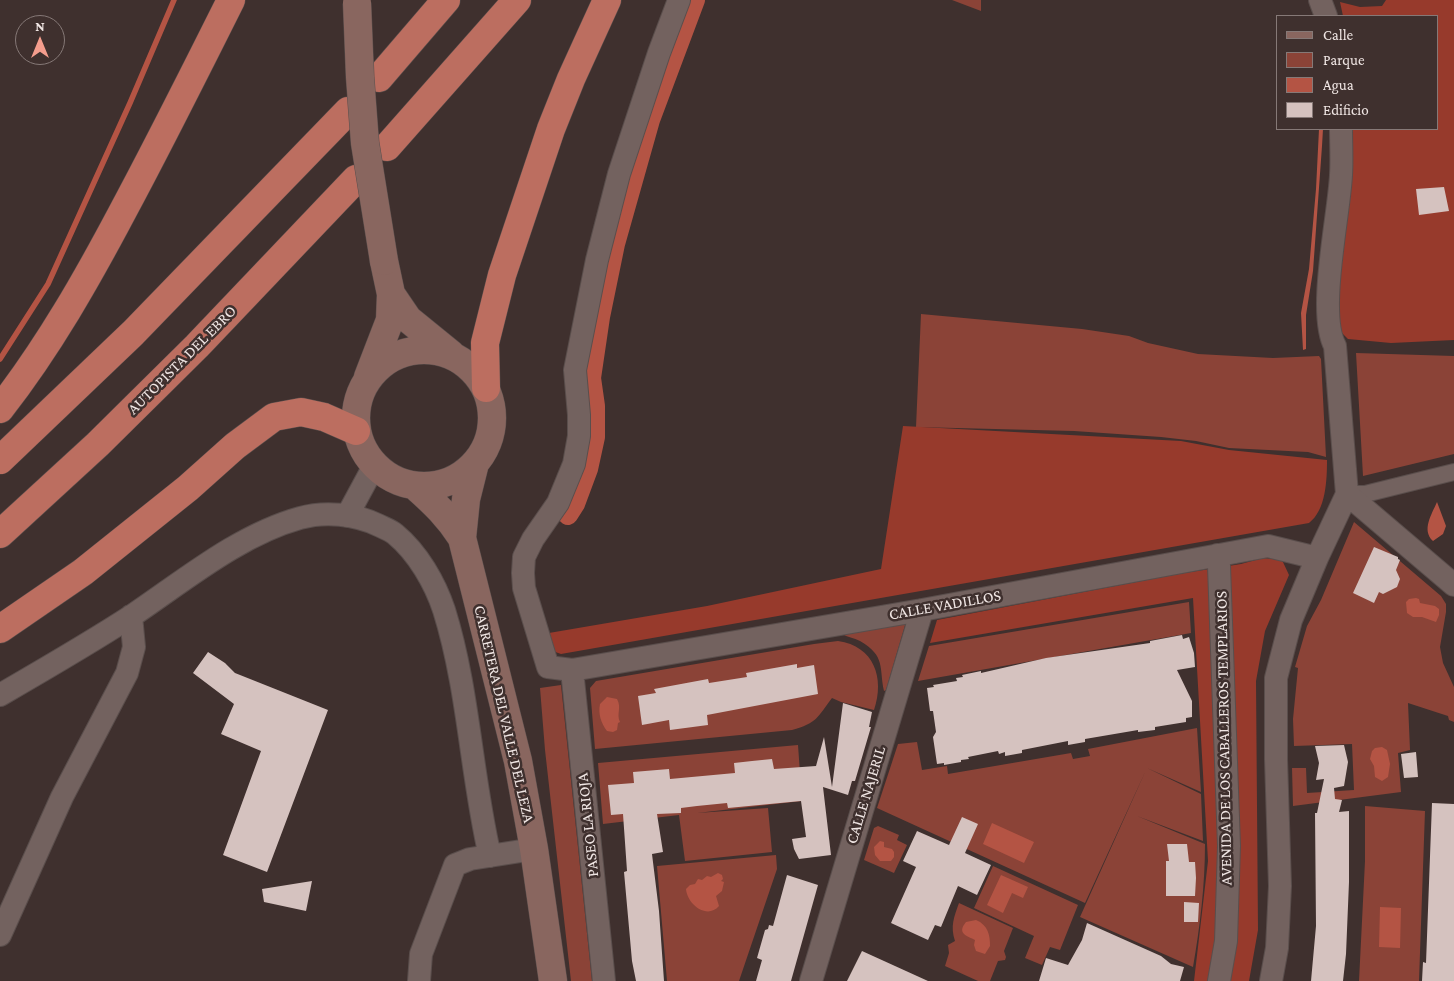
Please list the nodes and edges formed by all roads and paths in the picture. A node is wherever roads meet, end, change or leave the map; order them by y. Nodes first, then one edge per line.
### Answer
1 (231, 0) edge
2 (446, 0) edge
3 (517, 0) edge
4 (607, 0) edge
5 (679, 0) edge
6 (1320, 0) edge
7 (357, 1) edge
8 (1326, 15) edge
9 (379, 78) dead end
10 (348, 111) dead end
11 (1341, 130) edge
12 (387, 147) dead end
13 (356, 179) dead end
14 (391, 294) junction
15 (453, 356) junction
16 (368, 377) junction
17 (486, 388) junction
18 (0, 409) edge
19 (356, 431) junction
20 (0, 460) edge
21 (475, 463) junction
22 (374, 466) junction
23 (1454, 472) edge
24 (415, 486) junction
25 (1347, 494) junction
26 (348, 516) junction
27 (0, 534) edge
28 (462, 538) junction
29 (1217, 555) junction
30 (1317, 558) junction
31 (1454, 585) edge
32 (922, 610) junction
33 (131, 616) junction
34 (0, 629) edge
35 (572, 670) junction
36 (0, 695) edge
37 (534, 849) junction
38 (490, 856) junction
39 (0, 935) edge
40 (419, 981) edge
41 (553, 981) edge
42 (604, 981) edge
43 (811, 981) edge
44 (1219, 981) edge
45 (1271, 981) edge

1 - 18 highway
2 - 9 highway
3 - 12 highway
4 - 17 highway
5 - 35 street, CALLE VADILLOS
6 - 8 street
7 - 14 main road, bridge
10 - 20 highway
11 - 25 street
13 - 27 highway, AUTOPISTA DEL EBRO
14 - 15 main road
14 - 16 main road
15 - 16 main road
15 - 17 main road
16 - 19 main road
17 - 21 main road
19 - 22 main road
19 - 34 highway
21 - 24 main road
21 - 28 main road
22 - 24 main road
22 - 26 street
23 - 25 street
24 - 28 main road
25 - 30 street
25 - 31 street
26 - 33 street
26 - 38 street
28 - 37 main road, CARRETERA DEL VALLE DEL LEZA
29 - 30 street, CALLE VADILLOS
29 - 32 street, CALLE VADILLOS
29 - 44 street, AVENIDA DE LOS CABALLEROS TEMPLARIOS
30 - 45 street
32 - 35 street, CALLE VADILLOS
32 - 43 street, CALLE NAJERIL
33 - 36 street
33 - 39 street
35 - 42 street, PASEO LA RIOJA
37 - 38 street
37 - 41 main road, CARRETERA DEL VALLE DEL LEZA
38 - 40 street

